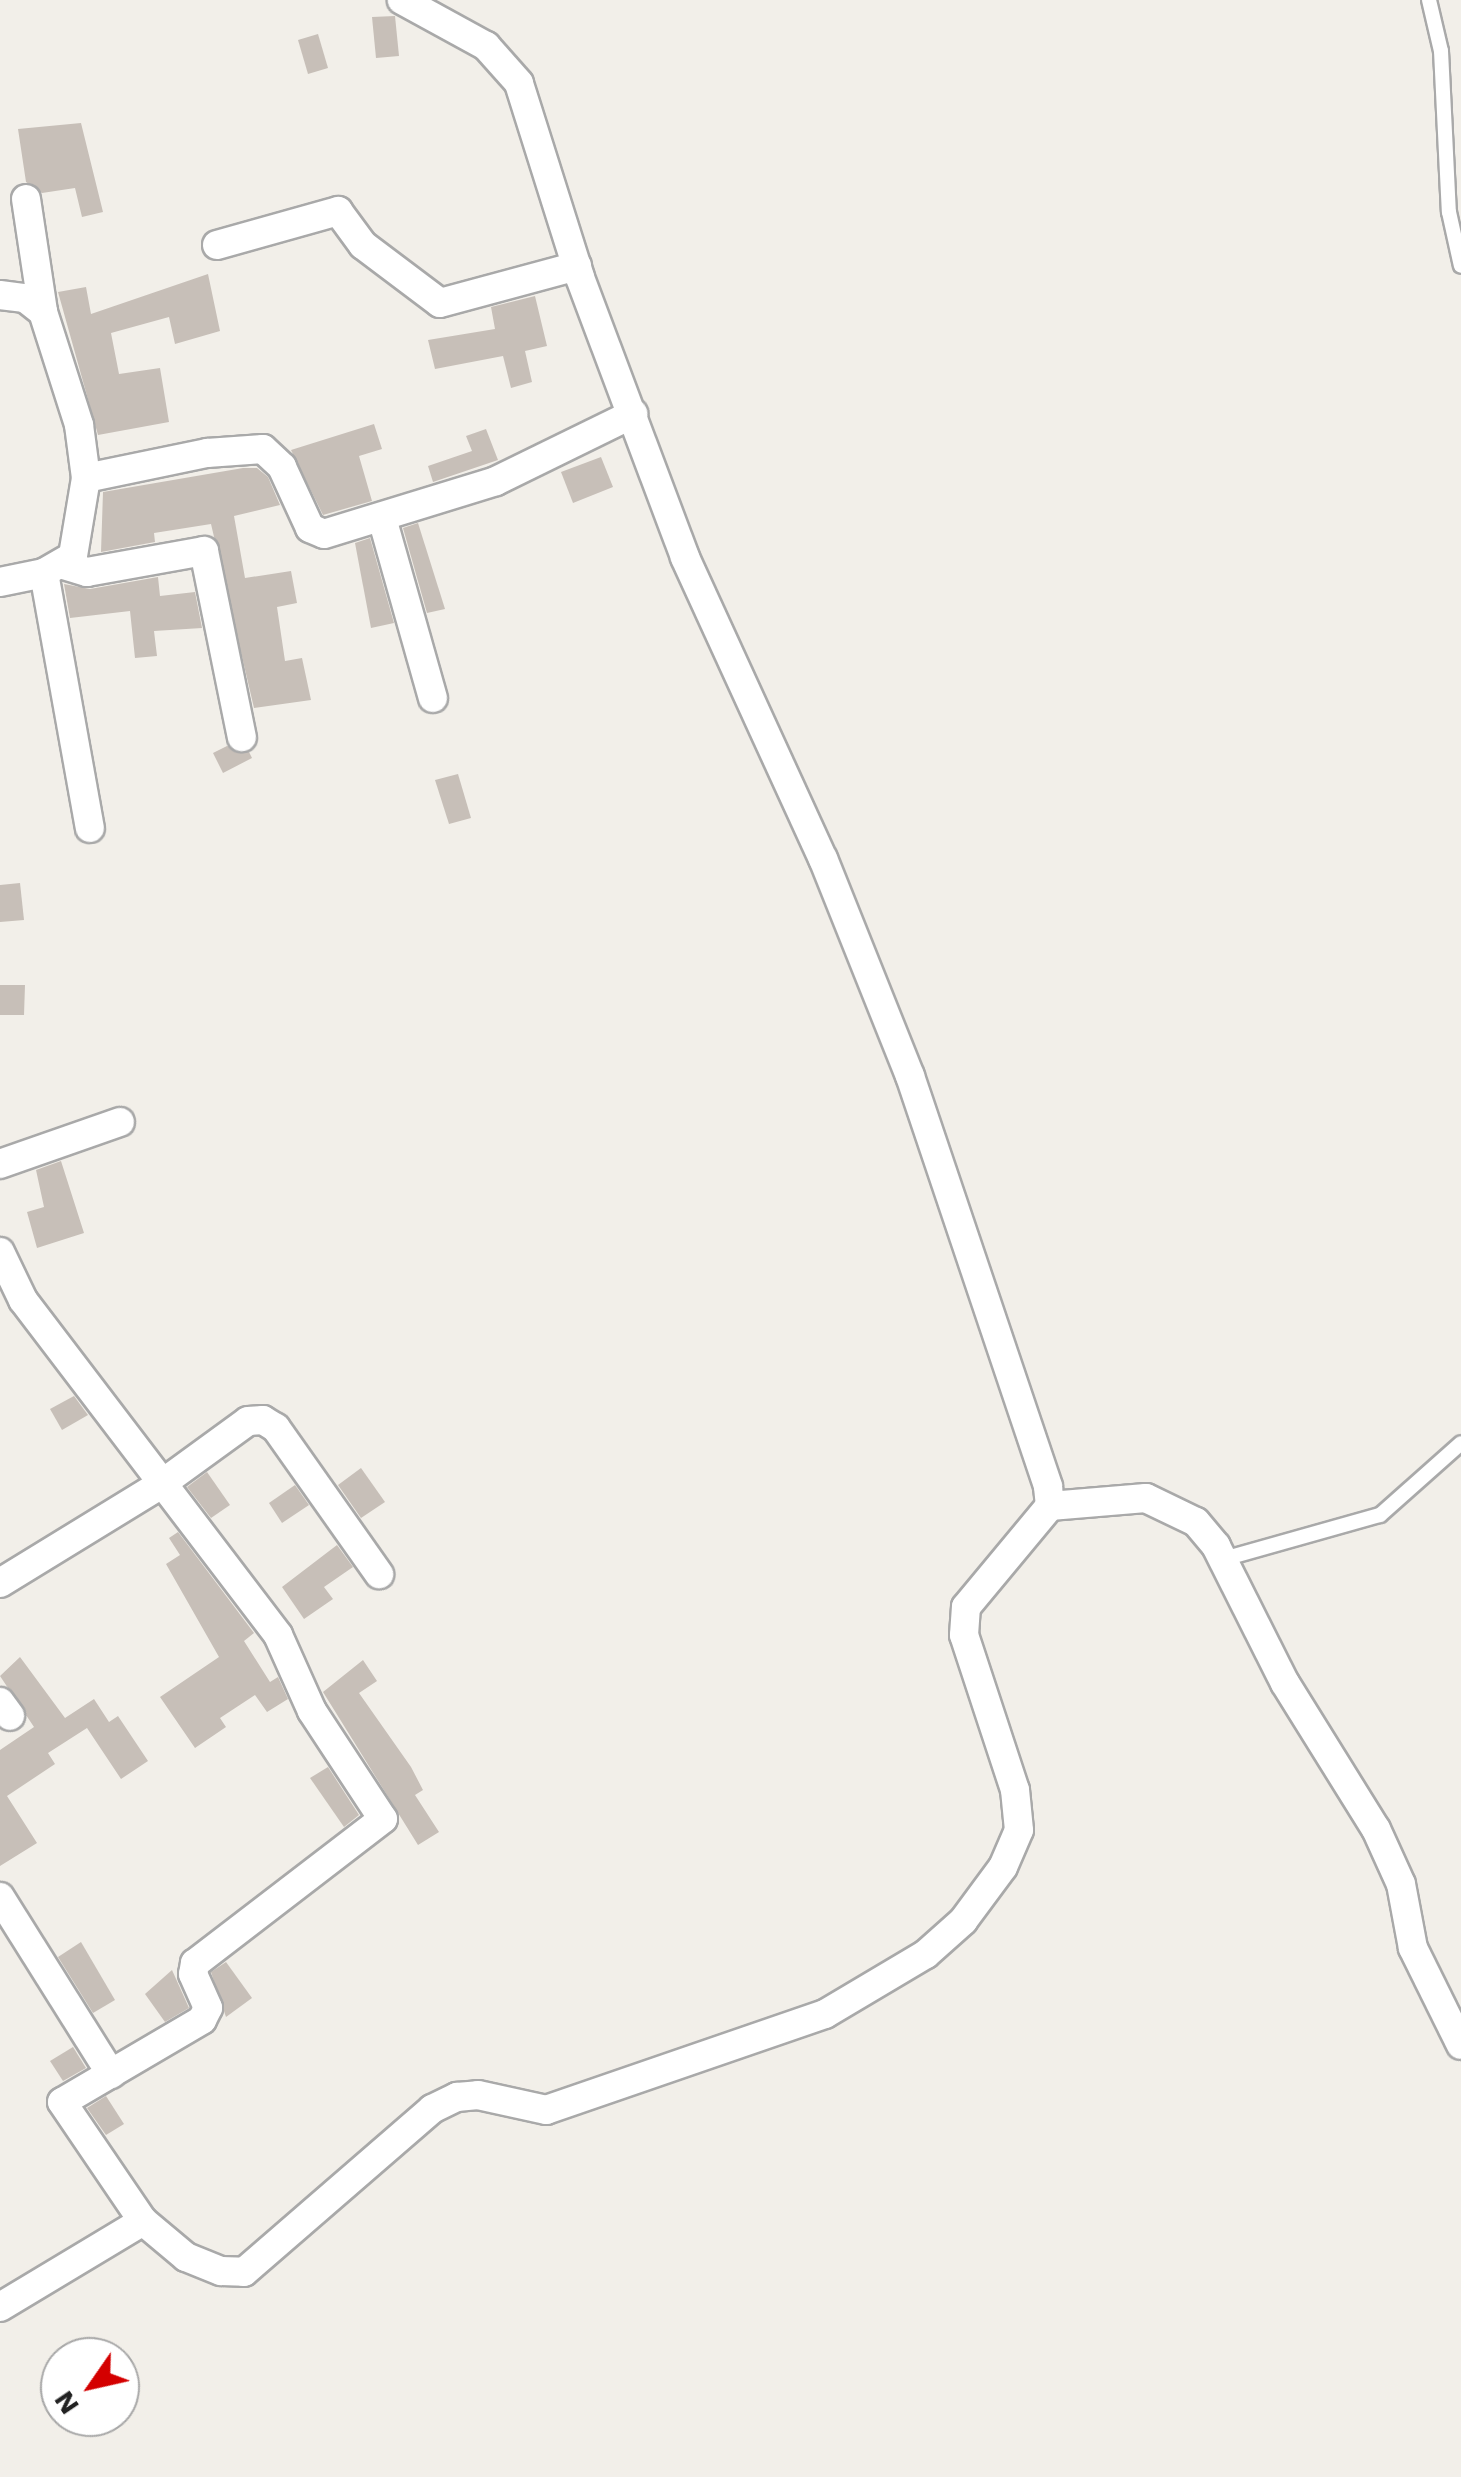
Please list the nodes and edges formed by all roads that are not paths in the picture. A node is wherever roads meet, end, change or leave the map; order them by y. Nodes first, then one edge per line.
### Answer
1 (402, 0) edge
2 (1429, 0) edge
3 (26, 200) dead end
4 (216, 245) dead end
5 (577, 266) junction
6 (1461, 266) edge
7 (0, 295) edge
8 (42, 312) junction
9 (633, 414) junction
10 (86, 478) junction
11 (382, 518) junction
12 (54, 569) junction
13 (0, 582) edge
14 (432, 698) dead end
15 (242, 736) dead end
16 (90, 828) dead end
17 (120, 1122) dead end
18 (0, 1164) edge
19 (0, 1252) edge
20 (1461, 1444) edge
21 (160, 1485) junction
22 (1050, 1506) junction
23 (1222, 1559) junction
24 (379, 1574) dead end
25 (0, 1584) edge
26 (0, 1897) edge
27 (1461, 2045) edge
28 (112, 2074) junction
29 (143, 2221) junction
30 (0, 2306) edge

1 - 5 street
2 - 6 lane
3 - 8 street
4 - 5 street
5 - 9 street
7 - 8 street
8 - 10 street
9 - 11 street
9 - 22 street
10 - 11 street
10 - 12 street
11 - 14 street
12 - 13 street
12 - 15 street
12 - 16 street
17 - 18 street
19 - 21 street
20 - 23 lane
21 - 24 street
21 - 25 street
21 - 28 street
22 - 23 street
22 - 29 street
23 - 27 street
26 - 28 street
28 - 29 street
29 - 30 street

